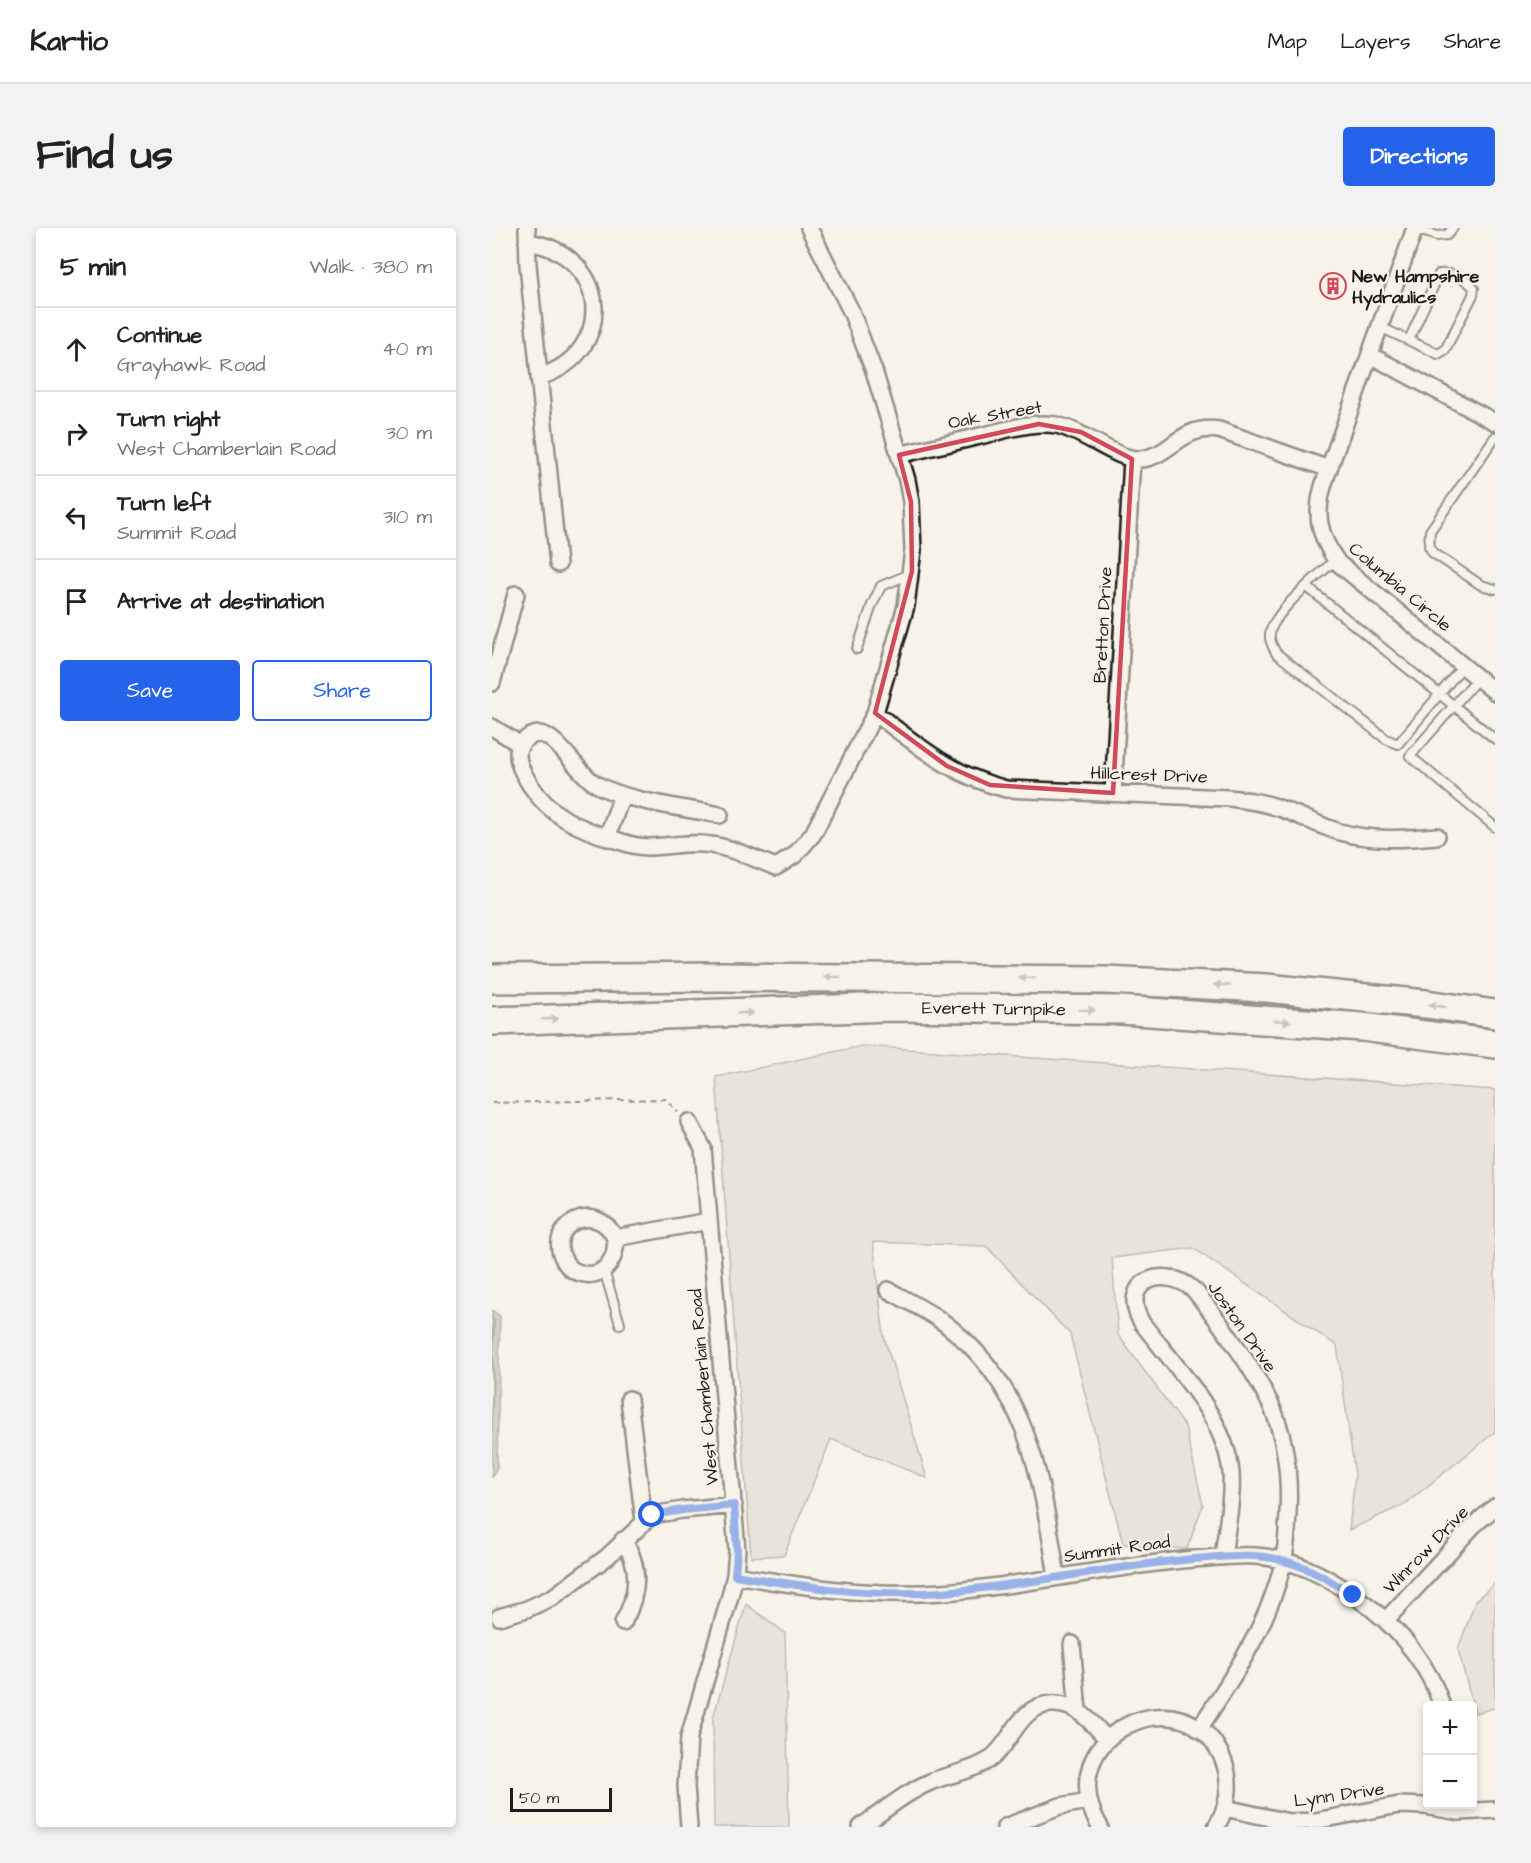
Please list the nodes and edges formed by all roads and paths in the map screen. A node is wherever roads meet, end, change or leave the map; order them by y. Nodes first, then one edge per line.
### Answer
1 (809, 228) edge
2 (1415, 228) edge
3 (1453, 228) edge
4 (527, 235) edge
5 (1380, 327) junction
6 (1409, 340) junction
7 (1370, 355) junction
8 (539, 377) junction
9 (1495, 422) edge
10 (1495, 437) edge
11 (899, 455) junction
12 (1132, 459) junction
13 (1329, 469) junction
14 (1335, 560) junction
15 (558, 564) dead end
16 (911, 574) junction
17 (1307, 587) junction
18 (1495, 589) edge
19 (516, 594) dead end
20 (857, 649) dead end
21 (1463, 666) junction
22 (1478, 678) junction
23 (492, 683) edge
24 (1495, 692) edge
25 (1440, 694) junction
26 (1454, 706) junction
27 (875, 713) junction
28 (492, 727) edge
29 (1495, 739) edge
30 (1398, 744) junction
31 (521, 745) junction
32 (1410, 756) junction
33 (1113, 793) junction
34 (622, 795) junction
35 (720, 815) dead end
36 (1495, 827) edge
37 (1437, 836) dead end
38 (607, 837) junction
39 (492, 979) edge
40 (1495, 1014) edge
41 (492, 1022) edge
42 (1495, 1044) edge
43 (492, 1103) edge
44 (689, 1122) joint
45 (709, 1221) junction
46 (615, 1238) junction
47 (604, 1270) junction
48 (888, 1290) dead end
49 (620, 1324) dead end
50 (629, 1399) dead end
51 (734, 1505) junction
52 (1495, 1508) edge
53 (644, 1522) junction
54 (623, 1540) junction
55 (1223, 1557) junction
56 (1284, 1560) junction
57 (735, 1575) junction
58 (1057, 1577) junction
59 (499, 1617) dead end
60 (1386, 1620) junction
61 (623, 1623) dead end
62 (1072, 1644) dead end
63 (1440, 1701) edge
64 (1078, 1711) junction
65 (1199, 1729) junction
66 (1107, 1739) junction
67 (1089, 1801) junction
68 (1225, 1808) junction
69 (1495, 1810) edge
70 (1458, 1814) edge
71 (689, 1827) edge
72 (861, 1827) edge
73 (1005, 1827) edge
74 (1100, 1827) edge
75 (1216, 1827) edge

1 - 11 street
2 - 3 lane
2 - 5 street, Columbia Circle
4 - 8 street
4 - 8 street
5 - 6 lane
5 - 7 street, Columbia Circle
6 - 6 lane
7 - 9 street
7 - 13 street, Columbia Circle
8 - 15 street
10 - 18 lane
11 - 12 street, Oak Street
11 - 16 street
12 - 13 street
12 - 33 street, Bretton Drive
13 - 14 street, Columbia Circle
14 - 17 lane
14 - 21 street, Columbia Circle
16 - 20 lane
16 - 27 street
17 - 25 lane
17 - 30 lane
19 - 23 street
21 - 22 street, Columbia Circle
21 - 25 lane
22 - 24 street, Columbia Circle
22 - 26 lane
25 - 26 lane
25 - 30 lane
26 - 29 lane
26 - 32 lane
27 - 33 street, Hillcrest Drive
27 - 38 street
28 - 31 street
30 - 32 lane
31 - 34 street
31 - 38 street
32 - 36 lane
33 - 37 street, Hillcrest Drive
34 - 35 street
34 - 38 street
40 -> 39 highway, Everett Turnpike
41 -> 42 highway, Everett Turnpike
43 - 44 path
44 - 45 street, West Chamberlain Road
45 - 46 street
45 - 51 street, West Chamberlain Road
46 - 47 street
46 - 47 street
47 - 49 lane
48 - 58 street
50 - 53 street
51 - 53 street
51 - 57 street, West Chamberlain Road
52 - 60 street, Winrow Drive
53 - 54 street
54 - 59 street
54 - 61 street
55 - 56 street, Summit Road
55 - 56 street, Joston Drive
55 - 58 street, Summit Road
56 - 60 street, Summit Road
56 - 65 street
57 - 58 street, Summit Road
57 - 71 street, West Chamberlain Road
60 - 63 street, Summit Road
62 - 64 street
64 - 66 street
64 - 72 street
65 - 66 street
65 - 68 street
66 - 67 street
67 - 73 street
67 - 74 street
68 - 70 street, Lynn Drive
68 - 75 street
69 - 70 street, Lynn Drive

